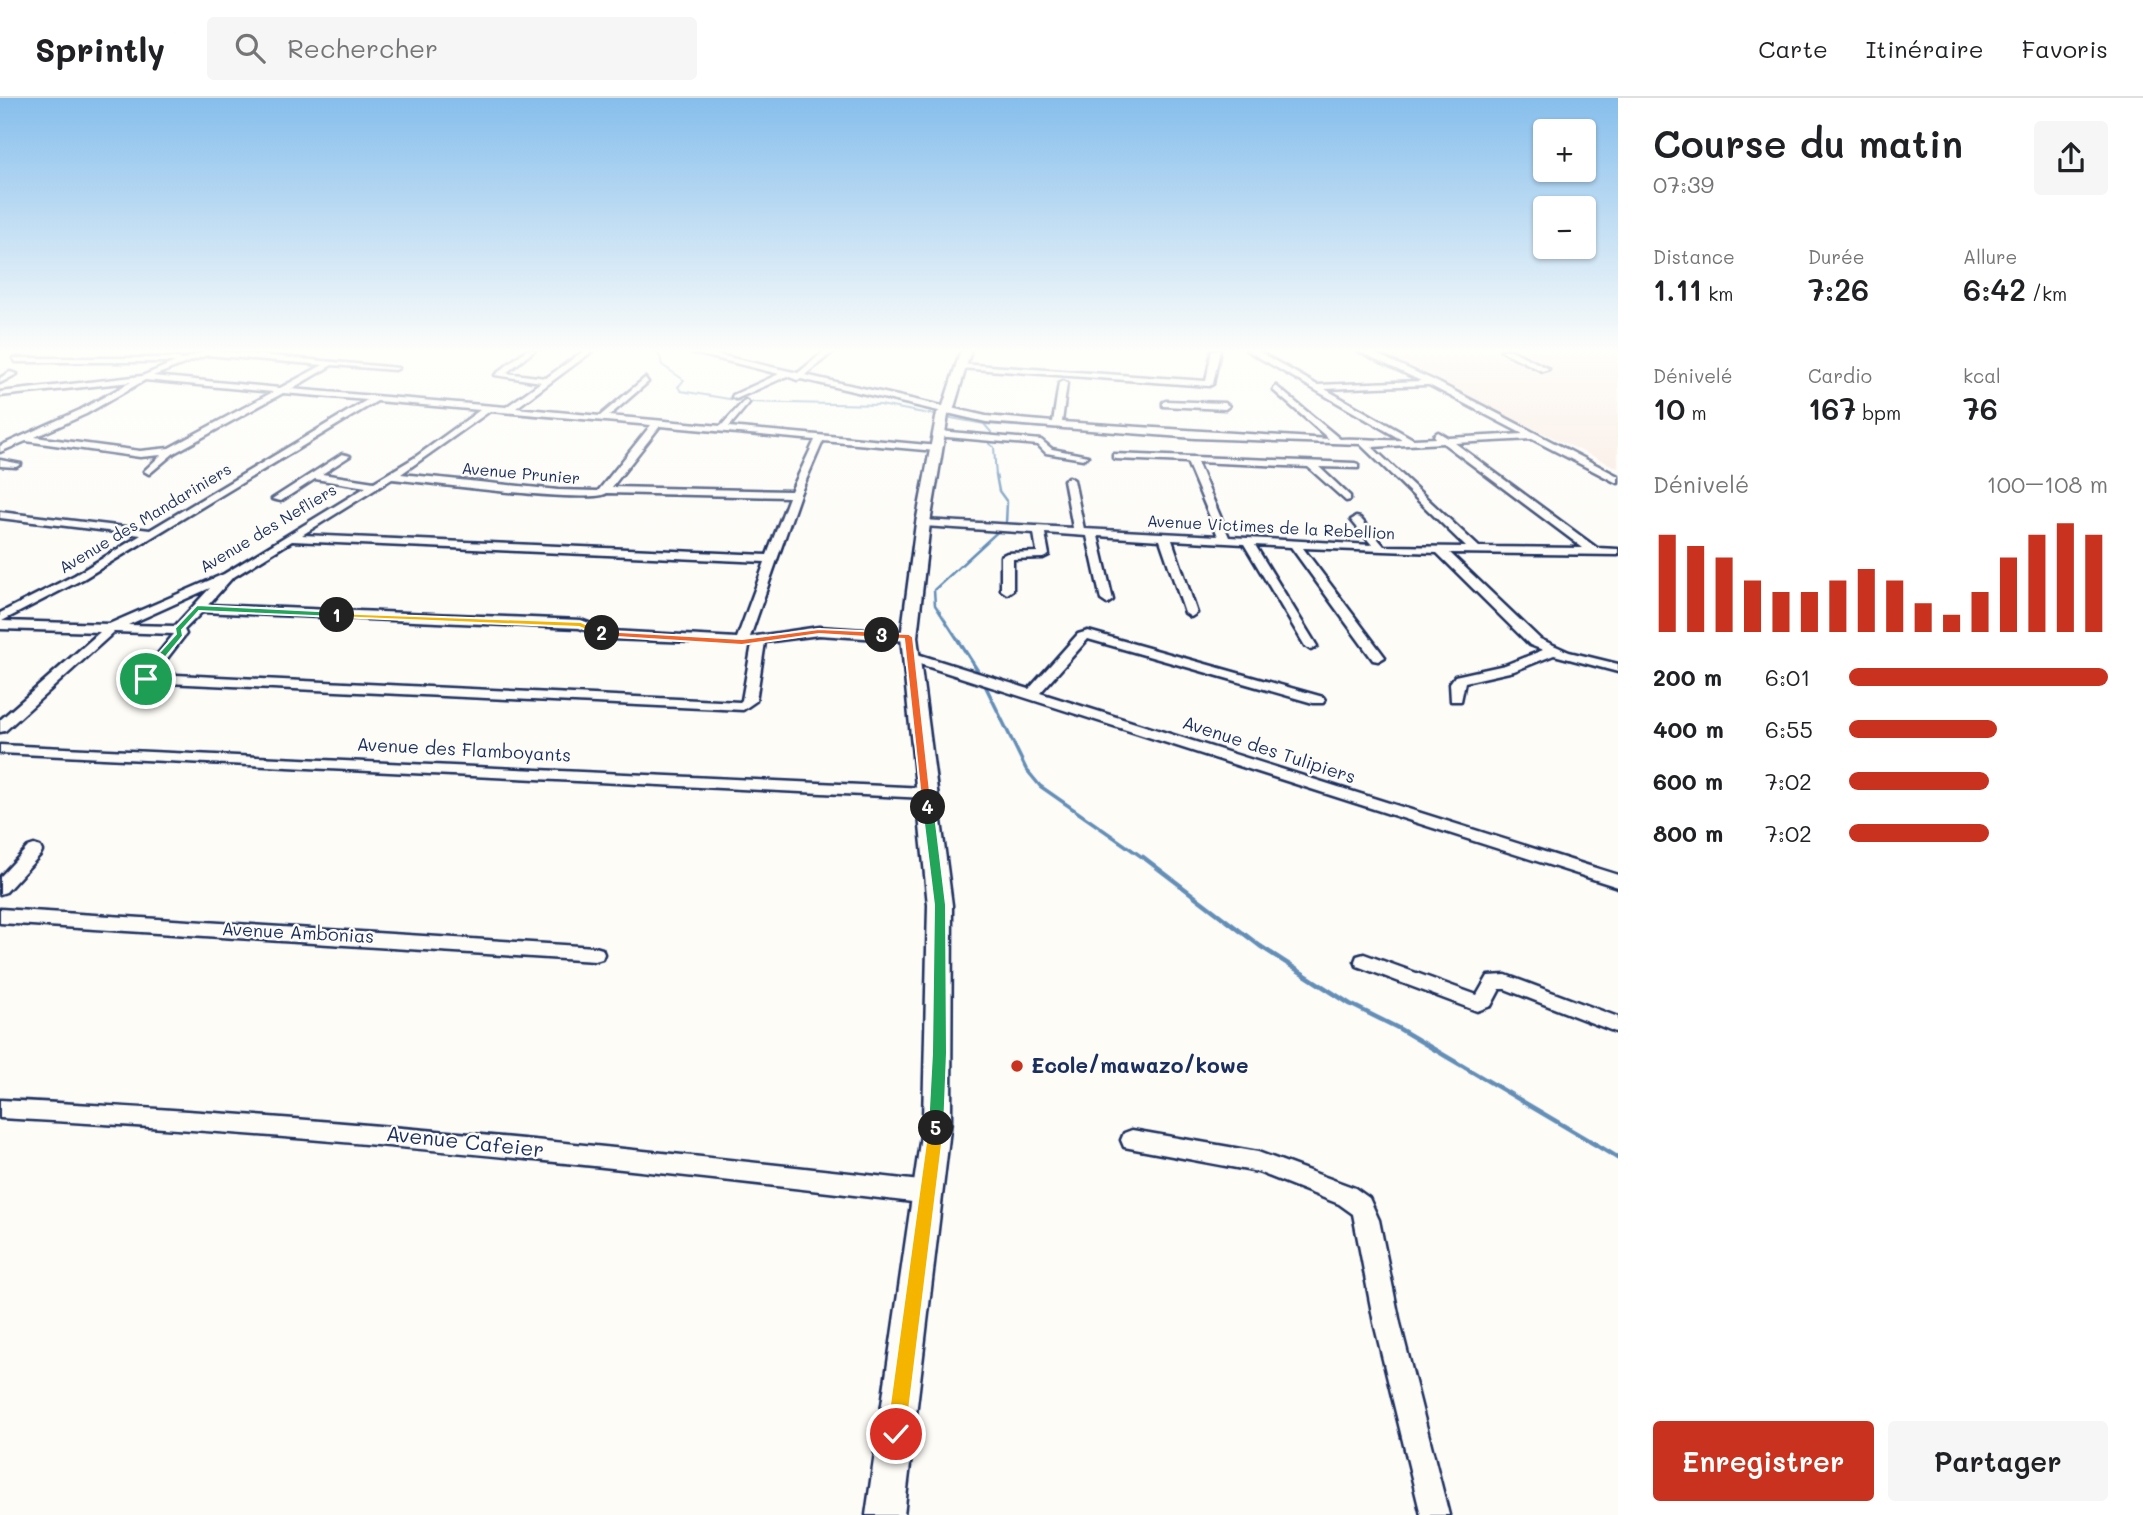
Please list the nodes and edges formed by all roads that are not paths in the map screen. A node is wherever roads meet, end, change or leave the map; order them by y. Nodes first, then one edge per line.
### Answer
1 (74, 416) edge
2 (235, 416) edge
3 (346, 416) edge
4 (477, 416) edge
5 (580, 416) edge
6 (734, 416) edge
7 (925, 416) edge
8 (942, 416) edge
9 (943, 416) edge
10 (1058, 416) edge
11 (1181, 416) edge
12 (1308, 416) edge
13 (1366, 416) edge
14 (1494, 416) edge
15 (602, 418) joint
16 (1168, 419) junction
17 (941, 421) junction
18 (658, 424) junction
19 (1057, 425) junction
20 (723, 429) junction
21 (1532, 436) junction
22 (24, 438) junction
23 (820, 438) junction
24 (1442, 439) junction
25 (1409, 440) junction
26 (1338, 442) junction
27 (1367, 443) junction
28 (0, 449) edge
29 (171, 451) junction
30 (345, 456) dead end
31 (1083, 456) dead end
32 (1116, 456) dead end
33 (1191, 459) junction
34 (0, 463) edge
35 (16, 464) dead end
36 (1311, 465) junction
37 (1355, 466) dead end
38 (149, 471) dead end
39 (313, 475) junction
40 (389, 476) junction
41 (1069, 480) dead end
42 (1618, 481) edge
43 (374, 485) junction
44 (605, 490) junction
45 (795, 494) junction
46 (1346, 498) dead end
47 (277, 499) dead end
48 (0, 515) edge
49 (1356, 520) dead end
50 (923, 523) junction
51 (1039, 530) junction
52 (152, 533) junction
53 (1085, 533) junction
54 (1165, 537) junction
55 (288, 538) junction
56 (1225, 541) junction
57 (1248, 542) junction
58 (1295, 545) junction
59 (1381, 549) junction
60 (1440, 551) junction
61 (1477, 551) junction
62 (1595, 552) junction
63 (1618, 552) edge
64 (773, 559) junction
65 (228, 576) junction
66 (1007, 590) dead end
67 (1107, 600) dead end
68 (197, 608) junction
69 (1191, 613) dead end
70 (0, 618) edge
71 (0, 625) edge
72 (111, 628) junction
73 (178, 630) junction
74 (909, 637) junction
75 (759, 641) junction
76 (742, 642) junction
77 (1311, 646) dead end
78 (1553, 651) junction
79 (909, 656) junction
80 (1378, 657) dead end
81 (1618, 668) edge
82 (1032, 694) junction
83 (1455, 698) dead end
84 (1318, 700) dead end
85 (0, 728) edge
86 (0, 749) edge
87 (926, 793) junction
88 (34, 851) dead end
89 (1618, 881) edge
90 (0, 888) edge
91 (0, 916) edge
92 (595, 954) dead end
93 (1364, 961) dead end
94 (1618, 1025) edge
95 (0, 1109) edge
96 (1132, 1140) dead end
97 (929, 1192) junction
98 (885, 1515) edge
99 (1435, 1515) edge

1 - 22 street
2 - 29 street
3 - 52 street, Avenue des Mandariniers
4 - 40 street, Avenue des Nefliers
5 - 15 street
6 - 20 street
7 - 17 street
8 - 17 main road
9 - 17 main road
10 - 19 street
11 - 16 street
12 - 26 street
13 - 25 street
14 - 21 street
15 - 18 street
16 - 19 street
16 - 26 street
17 - 19 street
17 - 23 street
17 - 31 street
17 - 50 main road
18 - 20 street
18 - 44 street, Avenue Prunier
20 - 23 street
21 - 24 street
21 - 42 street
22 - 28 street
22 - 29 street
23 - 45 street
24 - 25 street
24 - 62 street
25 - 27 street
26 - 27 street
27 - 61 street
29 - 38 street
30 - 39 street
32 - 33 street
33 - 36 street
33 - 56 street
34 - 35 street
36 - 37 street
36 - 46 street
39 - 43 street
39 - 47 street
40 - 43 street, Avenue des Nefliers
40 - 44 street, Avenue Prunier
41 - 53 street
43 - 55 street, Avenue des Nefliers
44 - 45 street
45 - 64 street
48 - 52 street
49 - 59 street
50 - 51 street, Avenue Victimes de la Rebellion
50 - 74 main road
51 - 53 street, Avenue Victimes de la Rebellion
51 - 66 street
52 - 70 street, Avenue des Mandariniers
53 - 54 street, Avenue Victimes de la Rebellion
53 - 67 street
54 - 56 street, Avenue Victimes de la Rebellion
54 - 69 street
55 - 64 street
55 - 65 street, Avenue des Nefliers
56 - 57 street, Avenue Victimes de la Rebellion
57 - 58 street, Avenue Victimes de la Rebellion
57 - 77 street
58 - 59 street, Avenue Victimes de la Rebellion
58 - 80 street
59 - 60 street, Avenue Victimes de la Rebellion
60 - 61 street, Avenue Victimes de la Rebellion
60 - 78 street
61 - 62 street, Avenue Victimes de la Rebellion
62 - 63 street, Avenue Victimes de la Rebellion
64 - 76 street
65 - 68 street
65 - 72 street, Avenue des Nefliers
68 - 73 street
68 - 76 street
71 - 72 street
72 - 73 street
72 - 85 street, Avenue des Nefliers
73 - 75 street
74 - 75 street
74 - 79 main road
75 - 76 street
78 - 81 street
78 - 83 street
79 - 82 street, Avenue des Tulipiers
79 - 87 main road
82 - 84 street
82 - 89 street, Avenue des Tulipiers
86 - 87 street, Avenue des Flamboyants
87 - 97 main road
88 - 90 street
91 - 92 street, Avenue Ambonias
93 - 94 street
95 - 97 street, Avenue Cafeier
96 - 99 street
97 - 98 main road

